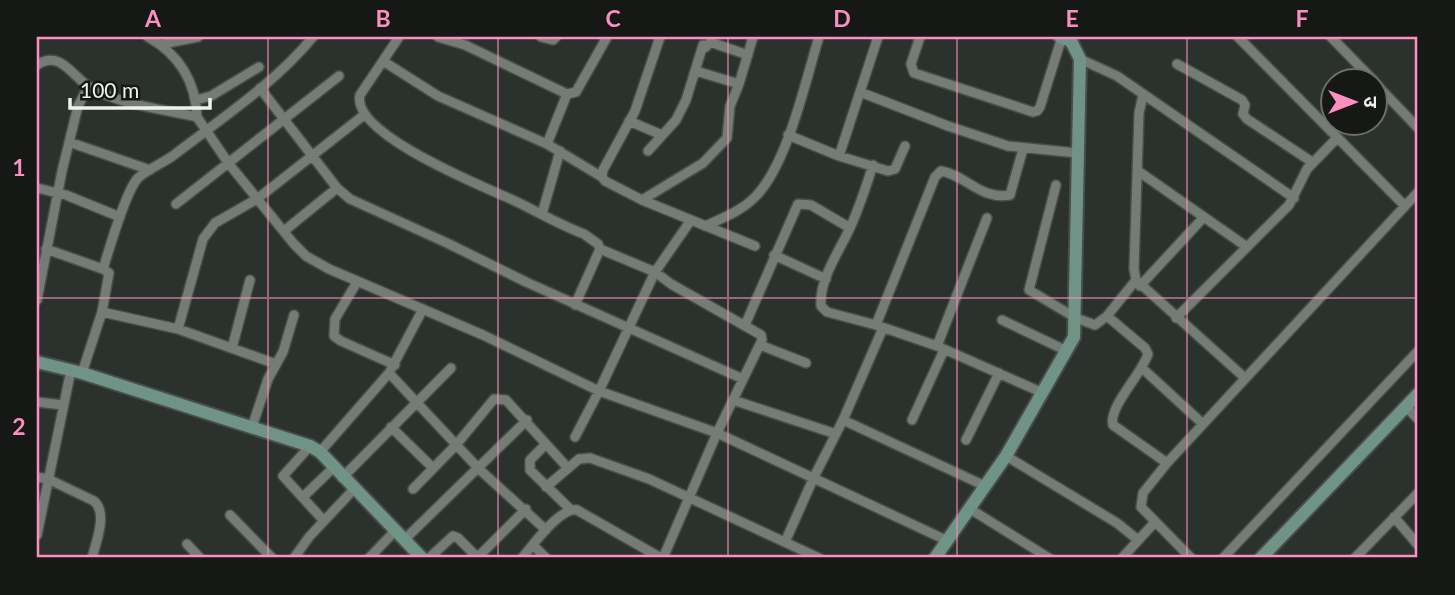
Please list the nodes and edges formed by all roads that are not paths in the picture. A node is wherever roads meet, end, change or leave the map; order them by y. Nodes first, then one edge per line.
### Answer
1 (148, 37) edge
2 (198, 37) edge
3 (313, 37) edge
4 (399, 37) edge
5 (438, 37) edge
6 (541, 37) edge
7 (556, 37) edge
8 (607, 37) edge
9 (660, 37) edge
10 (753, 37) edge
11 (806, 37) edge
12 (878, 37) edge
13 (920, 37) edge
14 (1238, 37) edge
15 (1331, 37) edge
16 (1066, 38) edge
17 (818, 39) edge
18 (162, 44) junction
19 (748, 55) junction
20 (1080, 59) junction
21 (383, 61) junction
22 (1177, 64) dead end
23 (37, 65) edge
24 (1359, 66) edge
25 (259, 67) dead end
26 (696, 71) junction
27 (338, 76) dead end
28 (739, 84) junction
29 (89, 86) junction
30 (260, 88) junction
31 (860, 92) junction
32 (567, 94) junction
33 (1143, 95) junction
34 (1388, 96) edge
35 (197, 100) junction
36 (364, 115) junction
37 (197, 117) junction
38 (286, 119) junction
39 (629, 121) junction
40 (1418, 128) edge
41 (205, 130) junction
42 (662, 135) junction
43 (788, 135) junction
44 (1336, 139) junction
45 (69, 142) junction
46 (547, 144) junction
47 (905, 145) dead end
48 (1023, 149) junction
49 (561, 151) junction
50 (649, 151) dead end
51 (1077, 153) junction
52 (314, 156) junction
53 (839, 156) junction
54 (1312, 162) junction
55 (229, 164) junction
56 (873, 166) junction
57 (150, 170) junction
58 (1138, 171) junction
59 (602, 177) junction
60 (1056, 184) dead end
61 (37, 188) edge
62 (337, 188) junction
63 (1418, 192) edge
64 (58, 193) junction
65 (1294, 198) junction
66 (257, 199) junction
67 (642, 200) junction
68 (176, 204) dead end
69 (1405, 206) junction
70 (542, 214) junction
71 (120, 217) junction
72 (986, 218) dead end
73 (1203, 218) junction
74 (691, 220) junction
75 (705, 226) junction
76 (850, 228) junction
77 (284, 231) junction
78 (755, 246) dead end
79 (1247, 247) junction
80 (600, 248) junction
81 (43, 254) edge
82 (774, 255) junction
83 (103, 268) junction
84 (655, 272) junction
85 (825, 279) junction
86 (250, 280) dead end
87 (357, 282) junction
88 (1138, 283) junction
89 (37, 300) edge
90 (575, 305) junction
91 (423, 309) junction
92 (102, 312) junction
93 (294, 315) dead end
94 (1107, 316) junction
95 (1076, 318) junction
96 (1176, 318) junction
97 (1002, 320) dead end
98 (745, 325) junction
99 (879, 327) junction
100 (178, 329) junction
101 (629, 329) junction
102 (760, 345) junction
103 (232, 348) junction
104 (941, 348) junction
105 (1067, 351) junction
106 (1418, 351) edge
107 (37, 362) edge
108 (806, 363) dead end
109 (276, 364) junction
110 (451, 368) dead end
111 (1142, 368) junction
112 (392, 369) junction
113 (76, 372) junction
114 (999, 373) junction
115 (1245, 378) junction
116 (743, 379) junction
117 (599, 391) junction
118 (1042, 393) junction
119 (1418, 394) edge
120 (733, 400) junction
121 (37, 401) edge
122 (415, 403) junction
123 (63, 405) junction
124 (1406, 407) junction
125 (1418, 419) edge
126 (843, 420) junction
127 (912, 420) dead end
128 (527, 421) junction
129 (1203, 424) junction
130 (252, 427) junction
131 (391, 427) junction
132 (717, 433) junction
133 (836, 434) junction
134 (575, 437) dead end
135 (967, 440) dead end
136 (545, 445) junction
137 (456, 446) junction
138 (315, 449) junction
139 (1006, 456) junction
140 (1167, 463) junction
141 (568, 467) junction
142 (433, 468) junction
143 (479, 469) junction
144 (338, 472) junction
145 (37, 477) edge
146 (814, 477) junction
147 (48, 479) junction
148 (985, 486) junction
149 (547, 487) junction
150 (354, 489) junction
151 (413, 489) dead end
152 (1418, 493) edge
153 (303, 498) junction
154 (690, 498) junction
155 (40, 503) edge
156 (526, 509) junction
157 (570, 509) junction
158 (970, 509) junction
159 (230, 515) dead end
160 (1394, 517) junction
161 (324, 520) junction
162 (1155, 522) junction
163 (546, 530) junction
164 (37, 535) edge
165 (400, 536) junction
166 (1138, 540) junction
167 (948, 541) junction
168 (785, 542) junction
169 (187, 544) dead end
170 (533, 545) junction
171 (1418, 545) edge
172 (92, 558) edge
173 (200, 558) edge
174 (272, 558) edge
175 (294, 558) edge
176 (369, 558) edge
177 (422, 558) edge
178 (429, 558) edge
179 (478, 558) edge
180 (522, 558) edge
181 (547, 558) edge
182 (662, 558) edge
183 (819, 558) edge
184 (935, 558) edge
185 (1049, 558) edge
186 (1122, 558) edge
187 (1191, 558) edge
188 (1223, 558) edge
189 (1261, 558) edge
190 (1355, 558) edge

1 - 18 street
2 - 18 street
3 - 30 street
4 - 21 street
5 - 32 street
6 - 7 street
8 - 32 street
9 - 39 street
10 - 19 street
11 - 17 street
12 - 31 street
13 - 16 street
14 - 44 street
15 - 24 street
16 - 20 street
17 - 43 street
18 - 35 street
19 - 26 street
19 - 28 street
20 - 33 street
20 - 51 street
21 - 36 street
21 - 46 street
22 - 54 street
23 - 29 street
25 - 35 street
26 - 28 street
26 - 42 street
27 - 38 street
28 - 67 street
29 - 37 street
29 - 45 street
30 - 38 street
30 - 41 street
31 - 48 street
31 - 53 street
32 - 46 street
33 - 58 street
33 - 65 street
34 - 40 street
35 - 37 street
36 - 52 street
36 - 70 street
37 - 41 street
38 - 52 street
38 - 55 street
39 - 42 street
39 - 59 street
41 - 55 street
41 - 57 street
42 - 50 street
43 - 53 street
43 - 75 street
44 - 54 street
44 - 69 street
45 - 57 street
45 - 64 street
46 - 49 street
47 - 56 street
48 - 51 street
48 - 99 street
49 - 59 street
49 - 70 street
51 - 95 street
52 - 62 street
52 - 66 street
53 - 56 street
54 - 65 street
55 - 66 street
55 - 68 street
56 - 76 street
57 - 71 street
58 - 73 street
58 - 88 street
59 - 67 street
60 - 95 street
61 - 64 street
62 - 77 street
62 - 90 street
63 - 69 street
64 - 71 street
64 - 81 street
65 - 79 street
66 - 77 street
66 - 100 street
67 - 74 street
69 - 115 street
70 - 80 street
71 - 83 street
72 - 104 street
73 - 79 street
73 - 88 street
74 - 75 street
74 - 84 street
75 - 78 street
76 - 82 street
76 - 85 street
77 - 87 street
79 - 96 street
80 - 84 street
80 - 90 street
81 - 83 street
81 - 89 street
82 - 85 street
82 - 98 street
83 - 92 street
84 - 98 street
84 - 101 street
85 - 99 street
86 - 103 street
87 - 91 street
87 - 112 street
88 - 94 street
88 - 96 street
90 - 101 street
91 - 112 street
91 - 117 street
92 - 100 street
92 - 113 street
93 - 109 street
94 - 95 street
94 - 111 street
95 - 105 street
96 - 115 street
97 - 105 street
98 - 102 street
99 - 104 street
99 - 126 street
100 - 103 street
101 - 116 street
101 - 117 street
102 - 108 street
102 - 116 street
103 - 109 street
104 - 114 street
104 - 127 street
105 - 118 street
106 - 188 street
107 - 113 street
109 - 130 street
110 - 122 street
111 - 129 street
111 - 140 street
112 - 122 street
112 - 138 street
113 - 123 street
113 - 130 street
114 - 118 street
114 - 135 street
115 - 129 street
116 - 120 street
117 - 132 street
117 - 134 street
118 - 139 street
119 - 124 street
120 - 132 street
120 - 133 street
121 - 123 street
122 - 131 street
122 - 137 street
123 - 147 street
124 - 125 street
124 - 189 street
126 - 133 street
126 - 148 street
128 - 136 street
128 - 137 street
128 - 143 street
129 - 140 street
130 - 138 street
131 - 142 street
131 - 144 street
132 - 146 street
132 - 154 street
133 - 146 street
136 - 141 street
136 - 149 street
137 - 142 street
137 - 143 street
138 - 144 street
138 - 153 street
139 - 148 street
139 - 166 street
140 - 162 street
141 - 149 street
141 - 154 street
142 - 151 street
143 - 156 street
143 - 165 street
144 - 150 street
144 - 153 street
145 - 147 street
146 - 167 street
146 - 168 street
147 - 155 street
147 - 172 street
148 - 158 street
149 - 157 street
150 - 161 street
150 - 165 street
152 - 160 street
153 - 161 street
154 - 168 street
154 - 182 street
155 - 164 street
156 - 163 street
156 - 179 street
157 - 163 street
157 - 182 street
158 - 167 street
158 - 185 street
159 - 174 street
160 - 171 street
160 - 190 street
161 - 175 street
162 - 166 street
162 - 187 street
163 - 170 street
165 - 176 street
165 - 177 street
166 - 186 street
167 - 184 street
168 - 183 street
169 - 173 street
170 - 180 street
170 - 181 street
178 - 179 street

